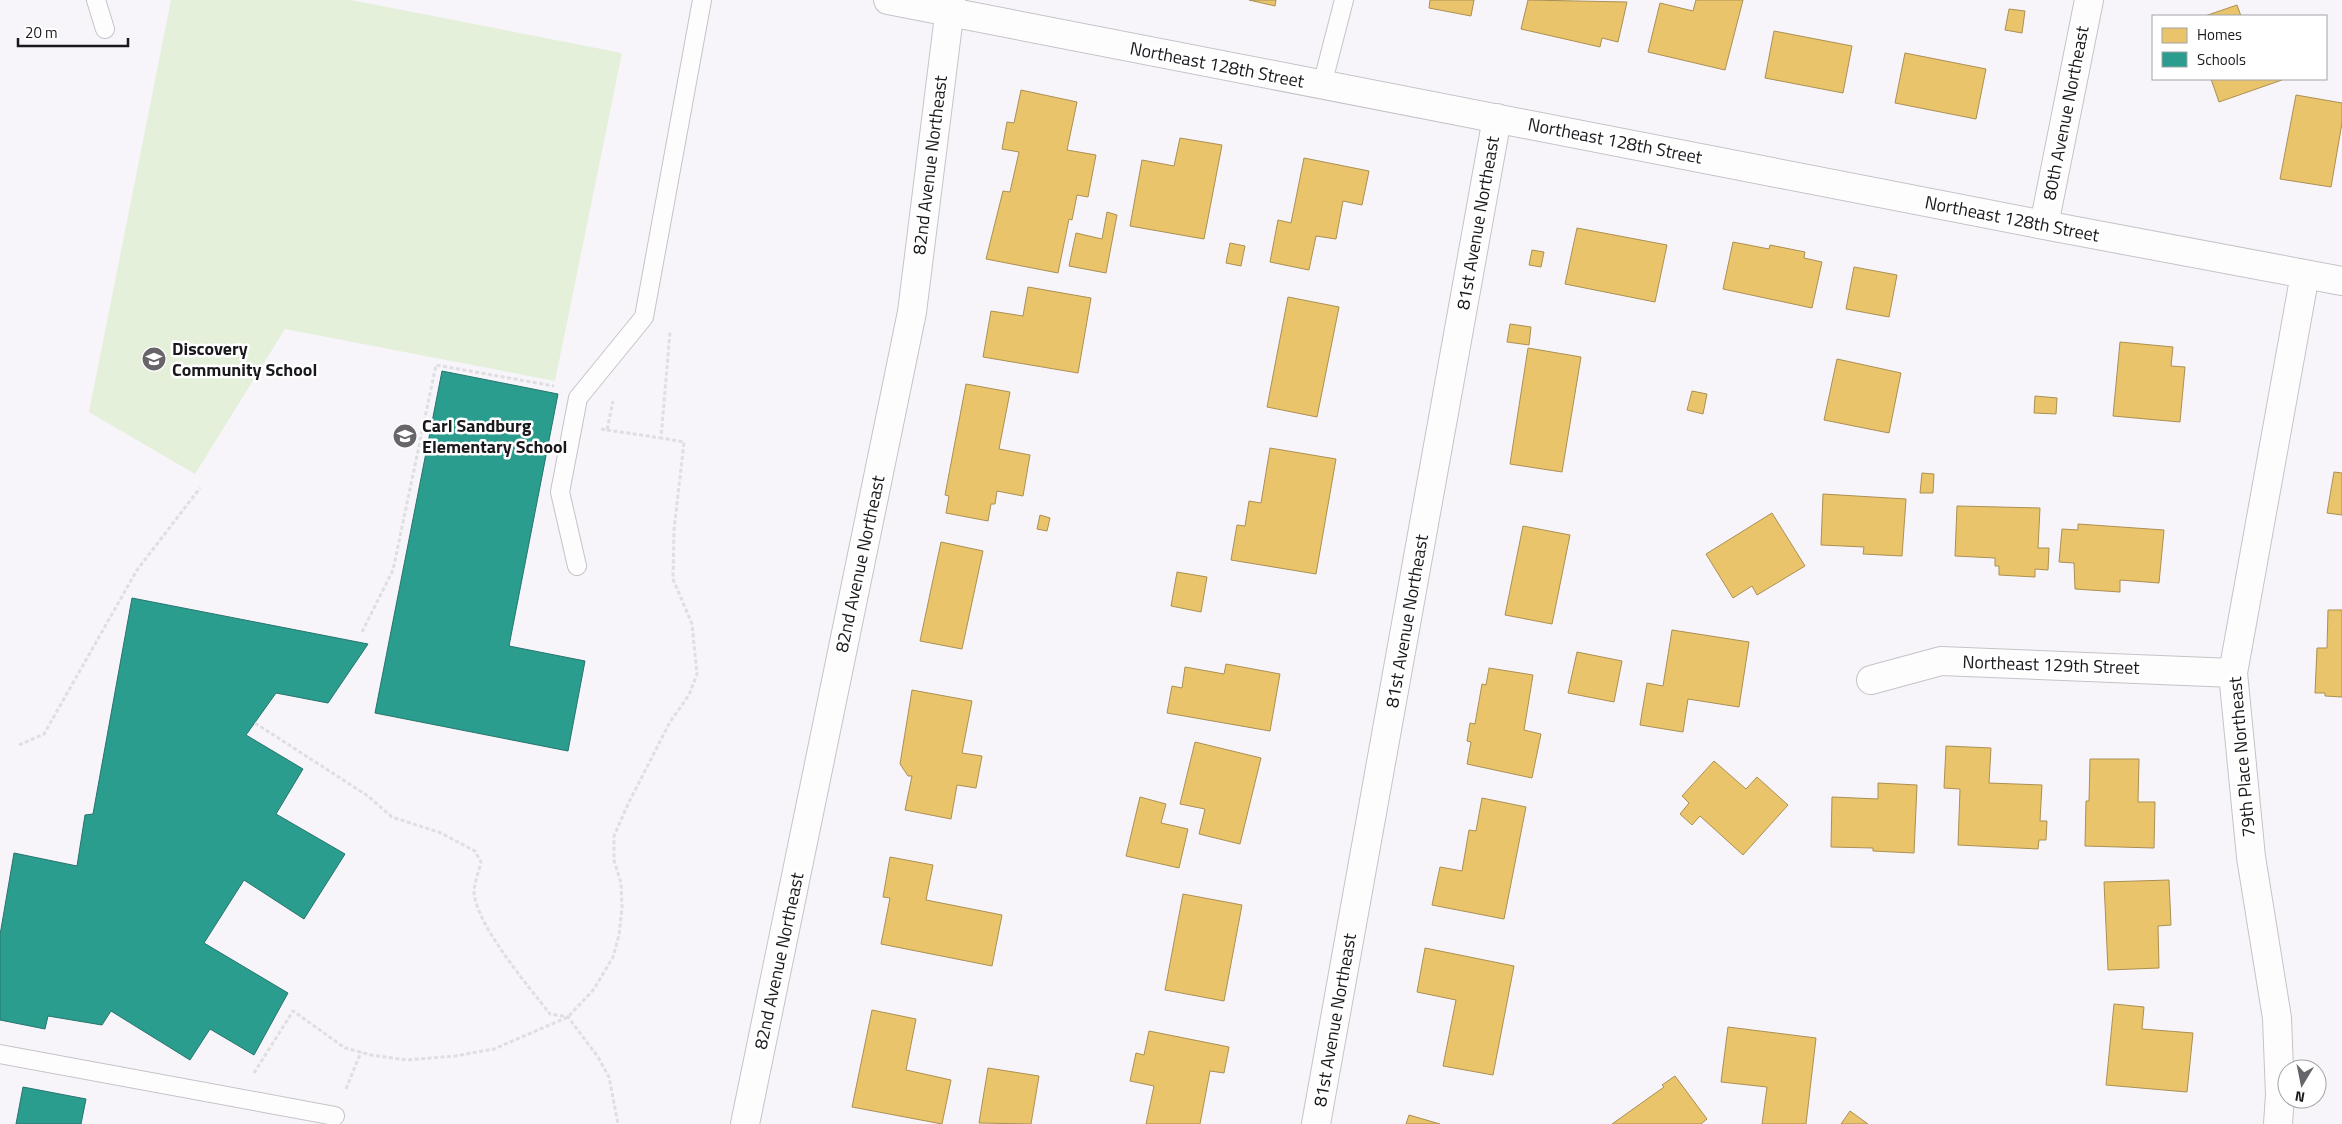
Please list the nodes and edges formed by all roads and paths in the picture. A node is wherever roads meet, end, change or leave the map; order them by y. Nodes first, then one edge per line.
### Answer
1 (96, 0) edge
2 (702, 0) edge
3 (888, 0) edge
4 (1344, 0) edge
5 (2089, 0) edge
6 (950, 6) edge
7 (105, 29) dead end
8 (1322, 85) junction
9 (1497, 118) junction
10 (2044, 225) junction
11 (2305, 274) junction
12 (2342, 281) edge
13 (670, 323) dead end
14 (614, 393) dead end
15 (573, 424) junction
16 (607, 430) junction
17 (661, 438) junction
18 (200, 488) dead end
19 (577, 566) dead end
20 (362, 632) dead end
21 (2233, 673) junction
22 (1871, 680) dead end
23 (255, 723) dead end
24 (19, 745) dead end
25 (568, 1017) junction
26 (360, 1052) junction
27 (0, 1054) edge
28 (238, 1098) junction
29 (335, 1116) joint
30 (618, 1124) edge
31 (745, 1124) edge
32 (1316, 1124) edge
33 (2278, 1124) edge

1 - 7 lane
2 - 15 lane
3 - 6 street, Northeast 128th Street
4 - 8 lane
5 - 10 street, 80th Avenue Northeast
6 - 8 street, Northeast 128th Street
6 - 31 street, 82nd Avenue Northeast
8 - 9 street, Northeast 128th Street
9 - 10 street, Northeast 128th Street
9 - 32 street, 81st Avenue Northeast
10 - 11 street, Northeast 128th Street
11 - 12 street, Northeast 128th Street
11 - 21 street, 79th Place Northeast
13 - 17 path
14 - 16 path
15 - 16 path
15 - 19 lane
15 - 20 path
16 - 17 path
17 - 25 path
18 - 24 path
21 - 22 street, Northeast 129th Street
21 - 33 street, 79th Place Northeast
23 - 25 path
25 - 26 path
25 - 30 path
26 - 28 path
26 - 29 path
27 - 28 lane
28 - 29 lane

